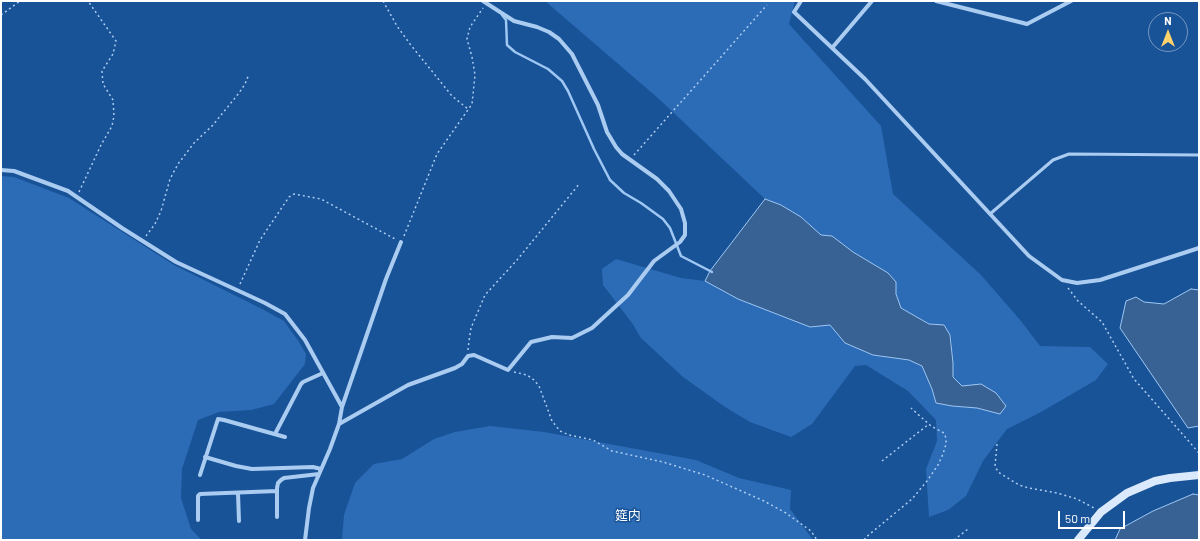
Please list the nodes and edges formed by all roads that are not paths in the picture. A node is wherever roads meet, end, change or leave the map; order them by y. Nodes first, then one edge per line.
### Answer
1 (801, 1) edge
2 (872, 1) edge
3 (936, 1) edge
4 (1071, 1) edge
5 (484, 2) edge
6 (832, 48) junction
7 (1199, 155) edge
8 (1, 170) edge
9 (990, 214) junction
10 (401, 242) road end
11 (1199, 248) edge
12 (322, 373) junction
13 (342, 407) junction
14 (339, 424) junction
15 (275, 434) junction
16 (285, 437) dead end
17 (205, 457) junction
18 (321, 469) junction
19 (319, 474) junction
20 (200, 475) dead end
21 (1199, 475) edge
22 (277, 491) junction
23 (238, 492) junction
24 (277, 517) dead end
25 (198, 520) dead end
26 (239, 521) dead end
27 (305, 540) edge
28 (1078, 540) edge

1 - 6 street
2 - 6 street
3 - 4 street
5 - 14 street
6 - 9 street
7 - 9 lane
8 - 12 street
9 - 11 street
10 - 13 street
12 - 13 street
12 - 15 street
13 - 14 street
14 - 18 street
15 - 16 street
15 - 17 street
17 - 18 street
17 - 20 street
18 - 19 street
19 - 22 street
19 - 27 street
21 - 28 main road
22 - 23 street
22 - 24 street
23 - 25 street
23 - 26 street

